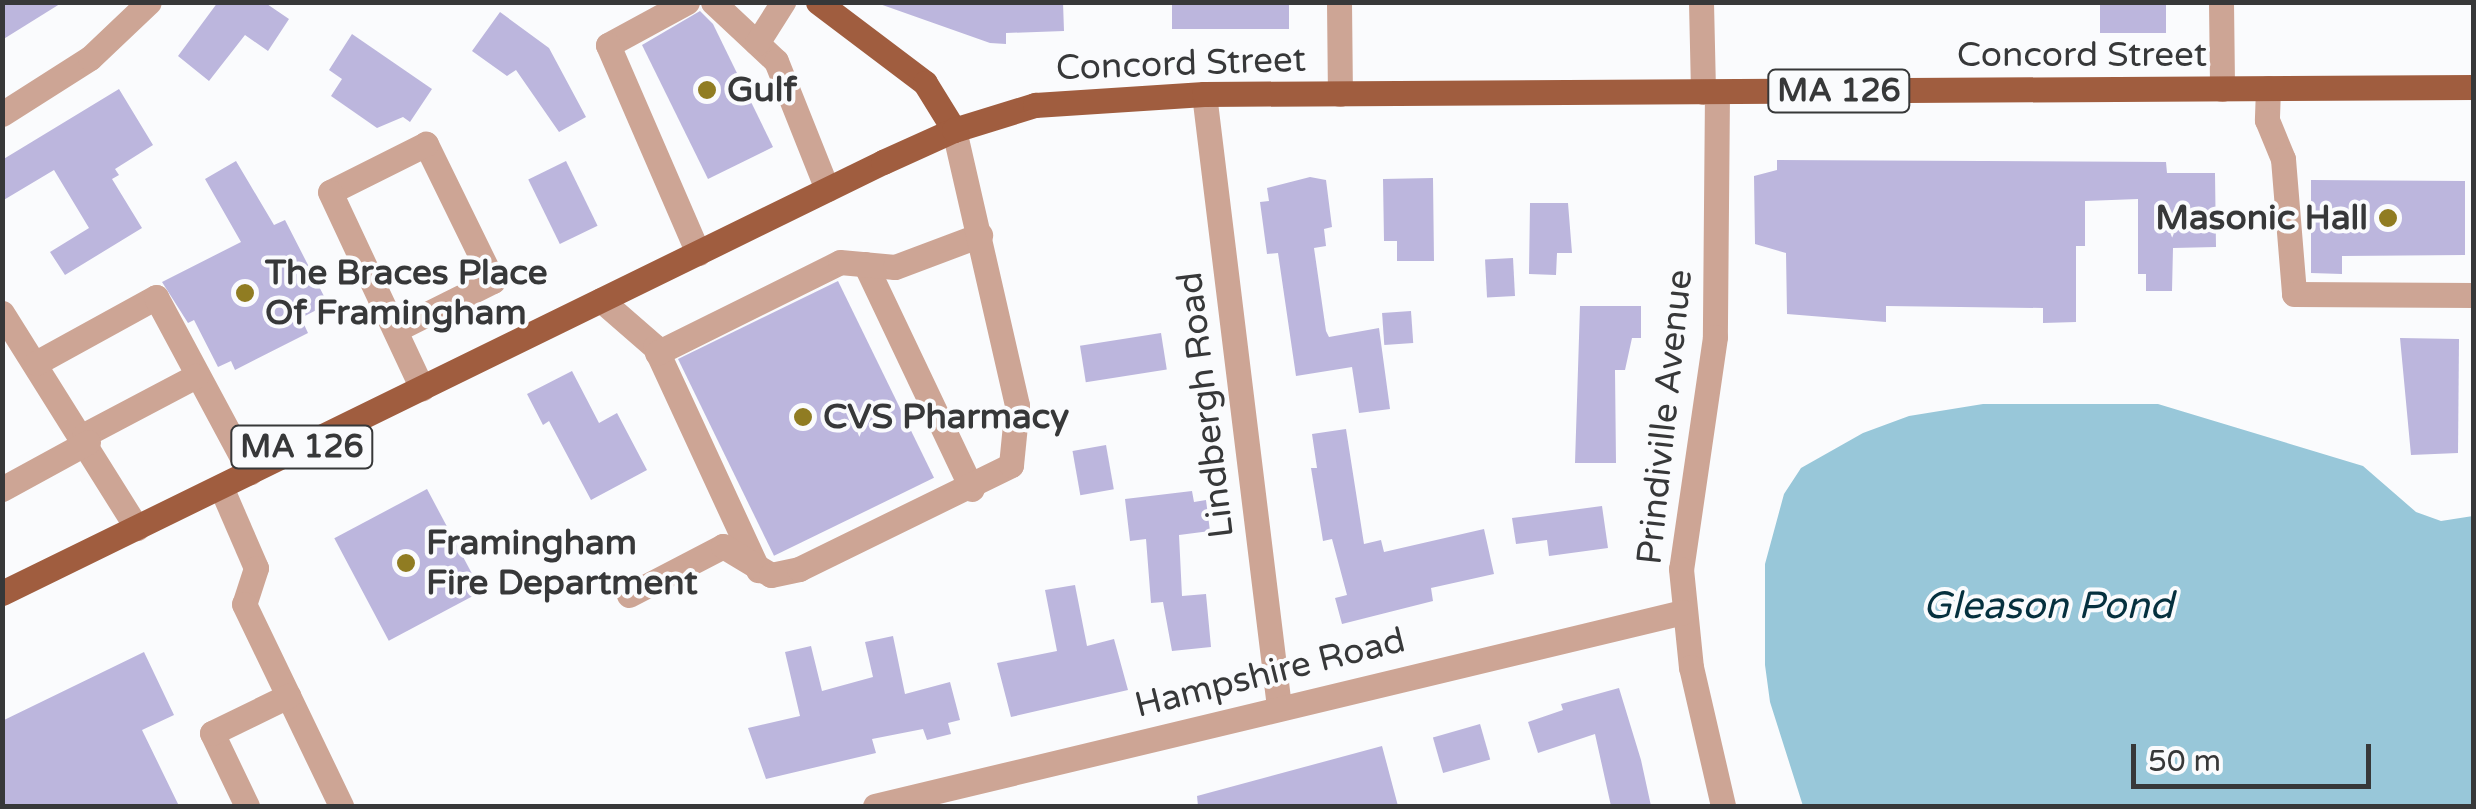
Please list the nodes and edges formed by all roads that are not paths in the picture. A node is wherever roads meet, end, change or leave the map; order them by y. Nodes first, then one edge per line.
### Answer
1 (149, 2) edge
2 (687, 2) edge
3 (713, 2) edge
4 (783, 2) edge
5 (818, 2) edge
6 (1339, 2) edge
7 (1702, 2) edge
8 (2221, 2) edge
9 (756, 43) junction
10 (2474, 87) edge
11 (2268, 88) junction
12 (2222, 89) junction
13 (1710, 92) junction
14 (1204, 94) junction
15 (1340, 94) junction
16 (2, 114) edge
17 (954, 130) junction
18 (827, 189) junction
19 (980, 236) junction
20 (698, 252) junction
21 (865, 264) junction
22 (2474, 296) edge
23 (601, 300) junction
24 (2, 312) edge
25 (397, 328) junction
26 (658, 353) junction
27 (36, 363) junction
28 (196, 376) junction
29 (422, 388) junction
30 (86, 439) junction
31 (250, 472) junction
32 (220, 487) junction
33 (2, 489) edge
34 (972, 489) junction
35 (138, 528) junction
36 (758, 570) junction
37 (2, 593) edge
38 (629, 595) dead end
39 (1683, 612) junction
40 (288, 696) junction
41 (1278, 707) junction
42 (247, 806) edge
43 (341, 806) edge
44 (875, 806) edge
45 (1723, 806) edge

1 - 16 street
2 - 20 street
3 - 9 street
4 - 9 street
5 - 17 main road
6 - 15 street
7 - 13 street, Prindiville Avenue
8 - 12 street
9 - 18 street
10 - 11 main road, Concord Street / MA 126
11 - 12 main road, Concord Street / MA 126
11 - 22 street
12 - 13 main road, Concord Street / MA 126
13 - 15 main road, Concord Street / MA 126
13 - 39 street, Prindiville Avenue
14 - 15 main road, Concord Street / MA 126
14 - 17 main road, Concord Street / MA 126
14 - 41 street, Lindbergh Road
17 - 18 main road, Concord Street / MA 126
17 - 19 street
18 - 20 main road, Concord Street / MA 126
19 - 21 street
19 - 34 street
20 - 23 main road, Concord Street / MA 126
21 - 26 street
21 - 34 street
23 - 26 street
23 - 29 main road, Concord Street / MA 126
24 - 27 street
25 - 25 street
25 - 29 street
26 - 36 street
27 - 28 street
27 - 30 street
28 - 30 street
28 - 31 street
29 - 31 main road, Concord Street / MA 126
30 - 33 street
30 - 35 street
31 - 32 main road, Concord Street / MA 126
32 - 35 main road, Concord Street / MA 126
32 - 40 street
34 - 36 street
35 - 37 main road, Concord Street / MA 126
36 - 38 street
39 - 41 street, Hampshire Road
39 - 45 street, Prindiville Avenue
40 - 42 street
40 - 43 street
41 - 44 street, Hampshire Road

